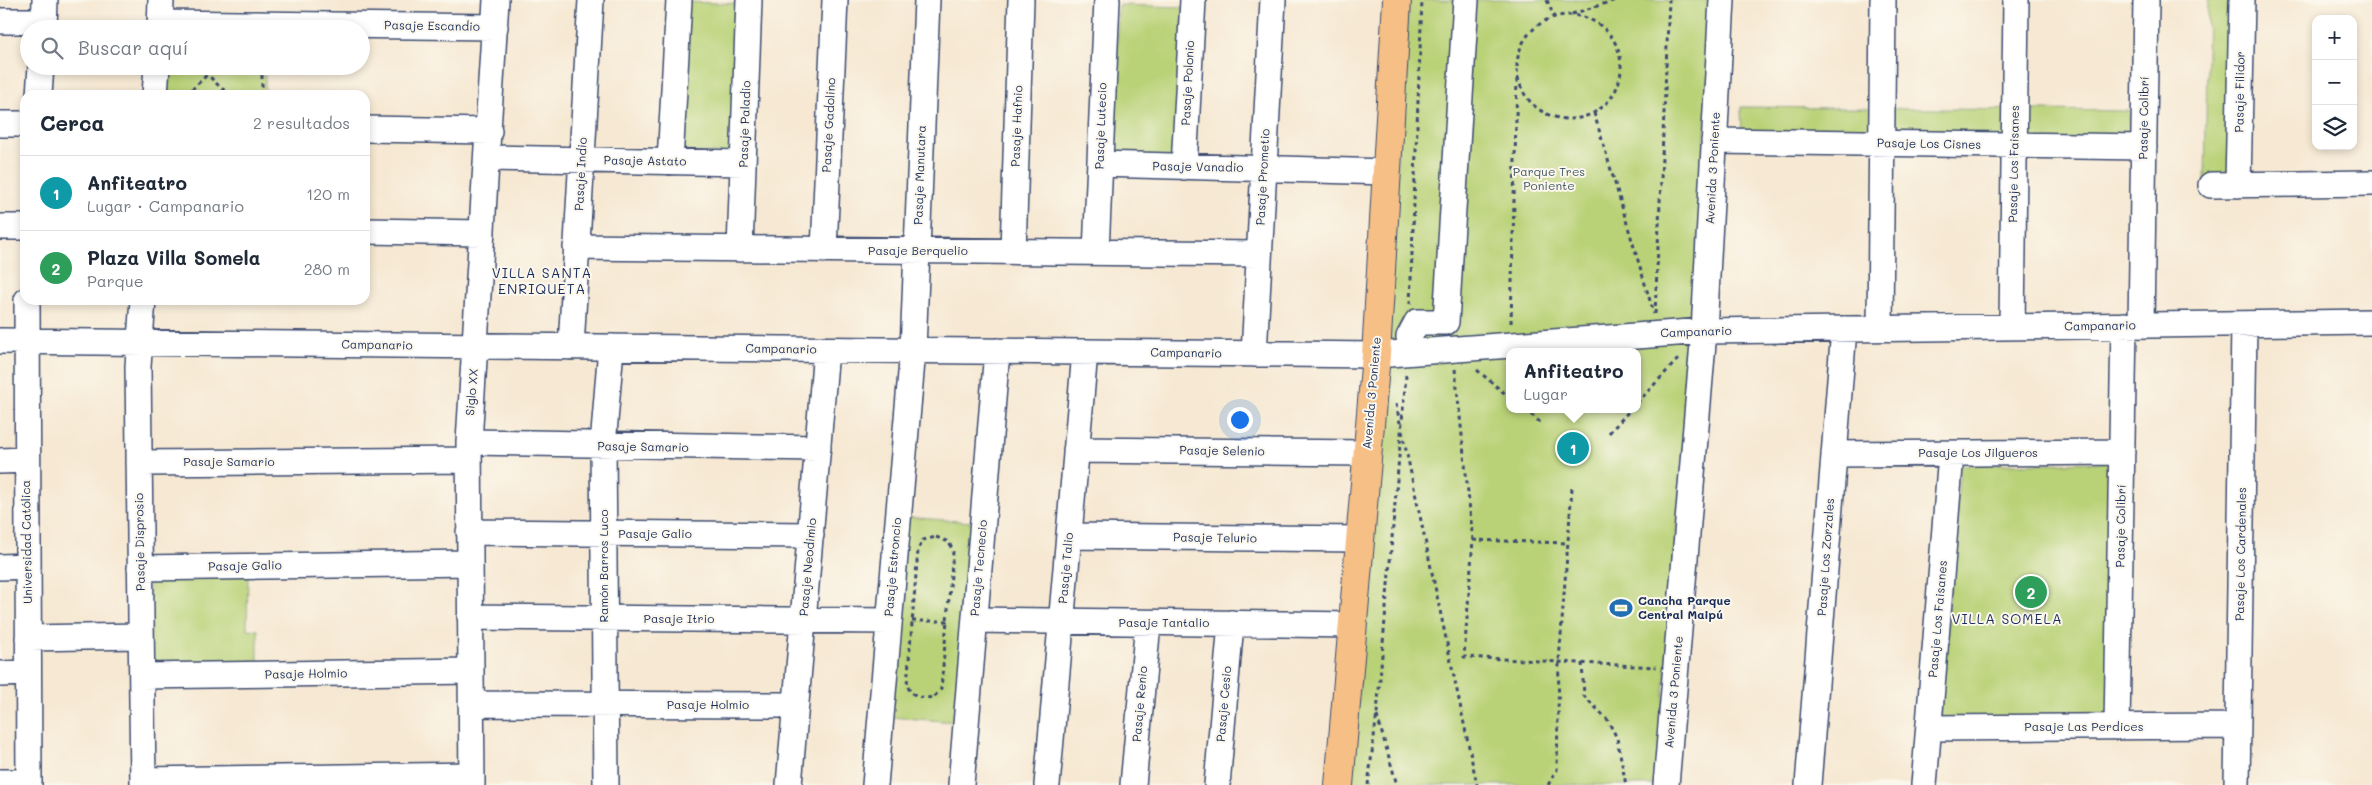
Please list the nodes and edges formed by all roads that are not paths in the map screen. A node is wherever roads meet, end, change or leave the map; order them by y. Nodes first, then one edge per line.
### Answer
1 (496, 0) edge
2 (591, 0) edge
3 (679, 0) edge
4 (749, 0) edge
5 (835, 0) edge
6 (927, 0) edge
7 (1021, 0) edge
8 (1107, 0) edge
9 (1193, 0) edge
10 (1273, 0) edge
11 (1397, 0) edge
12 (1466, 0) edge
13 (1722, 0) edge
14 (1883, 0) edge
15 (2016, 0) edge
16 (2146, 0) edge
17 (2242, 0) edge
18 (44, 17) edge
19 (160, 17) edge
20 (260, 20) edge
21 (0, 21) edge
22 (370, 23) edge
23 (495, 27) junction
24 (40, 75) edge
25 (156, 75) edge
26 (39, 90) edge
27 (155, 90) edge
28 (0, 124) edge
29 (20, 124) edge
30 (370, 129) edge
31 (488, 130) junction
32 (1714, 141) junction
33 (1882, 143) junction
34 (2014, 145) junction
35 (2144, 147) junction
36 (487, 158) junction
37 (582, 160) junction
38 (670, 162) junction
39 (743, 163) junction
40 (1100, 164) junction
41 (1184, 166) junction
42 (1264, 168) junction
43 (1387, 172) junction
44 (2372, 183) edge
45 (2210, 185) dead end
46 (2238, 185) junction
47 (0, 227) edge
48 (20, 227) edge
49 (370, 231) edge
50 (482, 233) junction
51 (576, 247) junction
52 (740, 249) junction
53 (824, 250) junction
54 (917, 250) junction
55 (1013, 251) junction
56 (1096, 252) junction
57 (1259, 254) junction
58 (27, 305) edge
59 (143, 305) edge
60 (2372, 322) edge
61 (2244, 324) junction
62 (2133, 325) junction
63 (2012, 327) junction
64 (1880, 328) junction
65 (1844, 329) junction
66 (1704, 331) junction
67 (0, 341) edge
68 (26, 342) junction
69 (140, 342) junction
70 (476, 346) junction
71 (1408, 346) junction
72 (571, 347) junction
73 (611, 347) junction
74 (826, 350) junction
75 (913, 350) junction
76 (997, 351) junction
77 (1085, 352) junction
78 (1254, 354) junction
79 (1376, 355) junction
80 (603, 446) junction
81 (818, 448) junction
82 (1076, 450) junction
83 (469, 451) junction
84 (2122, 452) junction
85 (1368, 453) junction
86 (1834, 454) junction
87 (1951, 454) junction
88 (0, 460) edge
89 (26, 460) junction
90 (139, 463) junction
91 (470, 532) junction
92 (604, 533) junction
93 (810, 535) junction
94 (1069, 536) junction
95 (1361, 539) junction
96 (470, 563) junction
97 (28, 566) junction
98 (0, 567) edge
99 (140, 568) junction
100 (470, 617) junction
101 (605, 618) junction
102 (803, 620) junction
103 (975, 620) junction
104 (900, 621) junction
105 (1061, 622) junction
106 (1148, 622) junction
107 (1231, 623) junction
108 (1353, 625) junction
109 (141, 636) junction
110 (28, 638) junction
111 (471, 671) junction
112 (28, 673) junction
113 (0, 674) edge
114 (142, 676) junction
115 (471, 704) junction
116 (605, 704) junction
117 (796, 705) junction
118 (2238, 726) junction
119 (2117, 727) junction
120 (1929, 728) junction
121 (472, 780) edge
122 (0, 782) edge
123 (143, 782) edge
124 (29, 784) edge
125 (606, 785) edge
126 (789, 785) edge
127 (875, 785) edge
128 (961, 785) edge
129 (1047, 785) edge
130 (1133, 785) edge
131 (1217, 785) edge
132 (1339, 785) edge
133 (1666, 785) edge
134 (1808, 785) edge
135 (1924, 785) edge
136 (2237, 785) edge

1 - 23 street, Siglo XX
2 - 37 street, Pasaje Indio
3 - 38 street
4 - 39 street, Pasaje Paladio
5 - 53 street, Pasaje Gadolino
6 - 54 street, Pasaje Manutara
7 - 55 street, Pasaje Hafnio
8 - 40 street, Pasaje Lutecio
9 - 41 street, Pasaje Polonio
10 - 42 street, Pasaje Prometio
11 - 43 main road, Avenida 3 Poniente
12 - 71 street
13 - 32 street, Avenida 3 Poniente
14 - 33 street
15 - 34 street, Pasaje Los Faisanes
16 - 35 street, Pasaje Colibrí
17 - 46 street, Pasaje Filidor
18 - 21 street
19 - 20 street, Pasaje Escandio
22 - 23 street, Pasaje Escandio
23 - 31 street, Siglo XX
24 - 26 street
25 - 27 street
28 - 29 street
30 - 31 street
31 - 36 street, Siglo XX
32 - 33 street, Pasaje Los Cisnes
32 - 66 street, Avenida 3 Poniente
33 - 34 street, Pasaje Los Cisnes
33 - 64 street
34 - 35 street, Pasaje Los Cisnes
34 - 63 street, Pasaje Los Faisanes
35 - 62 street, Pasaje Colibrí
36 - 37 street, Pasaje Astato
36 - 50 street, Siglo XX
37 - 38 street, Pasaje Astato
37 - 51 street, Pasaje Indio
38 - 39 street, Pasaje Astato
39 - 52 street, Pasaje Paladio
40 - 41 street, Pasaje Vanadio
40 - 56 street, Pasaje Lutecio
41 - 42 street, Pasaje Vanadio
42 - 43 street, Pasaje Vanadio
42 - 57 street, Pasaje Prometio
43 - 79 main road, Avenida 3 Poniente
44 - 46 street
45 - 46 street
47 - 48 street
49 - 50 street
50 - 70 street, Siglo XX
51 - 52 street, Pasaje Berquelio
51 - 72 street, Pasaje Indio
52 - 53 street, Pasaje Berquelio
53 - 54 street, Pasaje Berquelio
54 - 55 street, Pasaje Berquelio
54 - 75 street, Pasaje Manutara
55 - 56 street, Pasaje Berquelio
56 - 57 street, Pasaje Berquelio
57 - 78 street, Pasaje Prometio
58 - 68 street, Universidad Católica
59 - 69 street, Pasaje Disprosio
60 - 61 street, Campanario
61 - 62 street, Campanario
61 - 118 street, Pasaje Los Cardenales
62 - 63 street, Campanario
62 - 84 street, Pasaje Colibrí
63 - 64 street, Campanario
64 - 65 street, Campanario
65 - 66 street, Campanario
65 - 86 street, Pasaje Los Zorzales
66 - 71 street, Campanario
66 - 133 street, Avenida 3 Poniente
67 - 68 street, Campanario
68 - 69 street, Campanario
68 - 89 street, Universidad Católica
69 - 70 street, Campanario
69 - 90 street, Pasaje Disprosio
70 - 72 street, Campanario
70 - 83 street, Siglo XX
71 - 79 street, Campanario
72 - 73 street, Campanario
73 - 74 street, Campanario
73 - 80 street, Ramón Barros Luco
74 - 75 street, Campanario
74 - 81 street, Pasaje Neodimio
75 - 76 street, Campanario
75 - 104 street, Pasaje Estroncio
76 - 77 street, Campanario
76 - 103 street, Pasaje Tecnecio
77 - 78 street, Campanario
77 - 82 street, Pasaje Talio
78 - 79 street, Campanario
79 - 85 main road, Avenida 3 Poniente
80 - 81 street, Pasaje Samario
80 - 83 street, Pasaje Samario
80 - 92 street, Ramón Barros Luco
81 - 93 street, Pasaje Neodimio
82 - 85 street, Pasaje Selenio
82 - 94 street, Pasaje Talio
83 - 90 street, Pasaje Samario
83 - 91 street, Siglo XX
84 - 87 street, Pasaje Los Jilgueros
84 - 119 street, Pasaje Colibrí
85 - 95 main road, Avenida 3 Poniente
86 - 87 street, Pasaje Los Jilgueros
86 - 134 street, Pasaje Los Zorzales
87 - 120 street, Pasaje Los Faisanes
88 - 89 street
89 - 97 street, Universidad Católica
90 - 99 street, Pasaje Disprosio
91 - 92 street, Pasaje Galio
91 - 96 street, Siglo XX
92 - 93 street, Pasaje Galio
92 - 101 street, Ramón Barros Luco
93 - 102 street, Pasaje Neodimio
94 - 95 street, Pasaje Telurio
94 - 105 street, Pasaje Talio
95 - 108 main road, Avenida 3 Poniente
96 - 99 street, Pasaje Galio
96 - 100 street, Siglo XX
97 - 98 street
97 - 110 street, Universidad Católica
99 - 109 street, Pasaje Disprosio
100 - 101 street, Pasaje Itrio
100 - 111 street, Siglo XX
101 - 102 street, Pasaje Itrio
101 - 116 street, Ramón Barros Luco
102 - 104 street, Pasaje Itrio
102 - 117 street, Pasaje Neodimio
103 - 105 street, Pasaje Tantalio
103 - 128 street, Pasaje Tecnecio
104 - 127 street, Pasaje Estroncio
105 - 106 street, Pasaje Tantalio
105 - 129 street, Pasaje Talio
106 - 107 street, Pasaje Tantalio
106 - 130 street, Pasaje Renio
107 - 108 street, Pasaje Tantalio
107 - 131 street, Pasaje Cesio
108 - 132 main road, Avenida 3 Poniente
109 - 110 street
109 - 114 street, Pasaje Disprosio
110 - 112 street, Universidad Católica
111 - 114 street, Pasaje Holmio
111 - 115 street, Siglo XX
112 - 113 street
112 - 124 street, Universidad Católica
114 - 123 street, Pasaje Disprosio
115 - 116 street, Pasaje Holmio
115 - 121 street, Siglo XX
116 - 117 street, Pasaje Holmio
116 - 125 street, Ramón Barros Luco
117 - 126 street, Pasaje Neodimio
118 - 119 street, Pasaje Las Perdices
118 - 136 street, Pasaje Los Cardenales
119 - 120 street, Pasaje Las Perdices
120 - 135 street, Pasaje Los Faisanes
121 - 123 street
122 - 124 street

